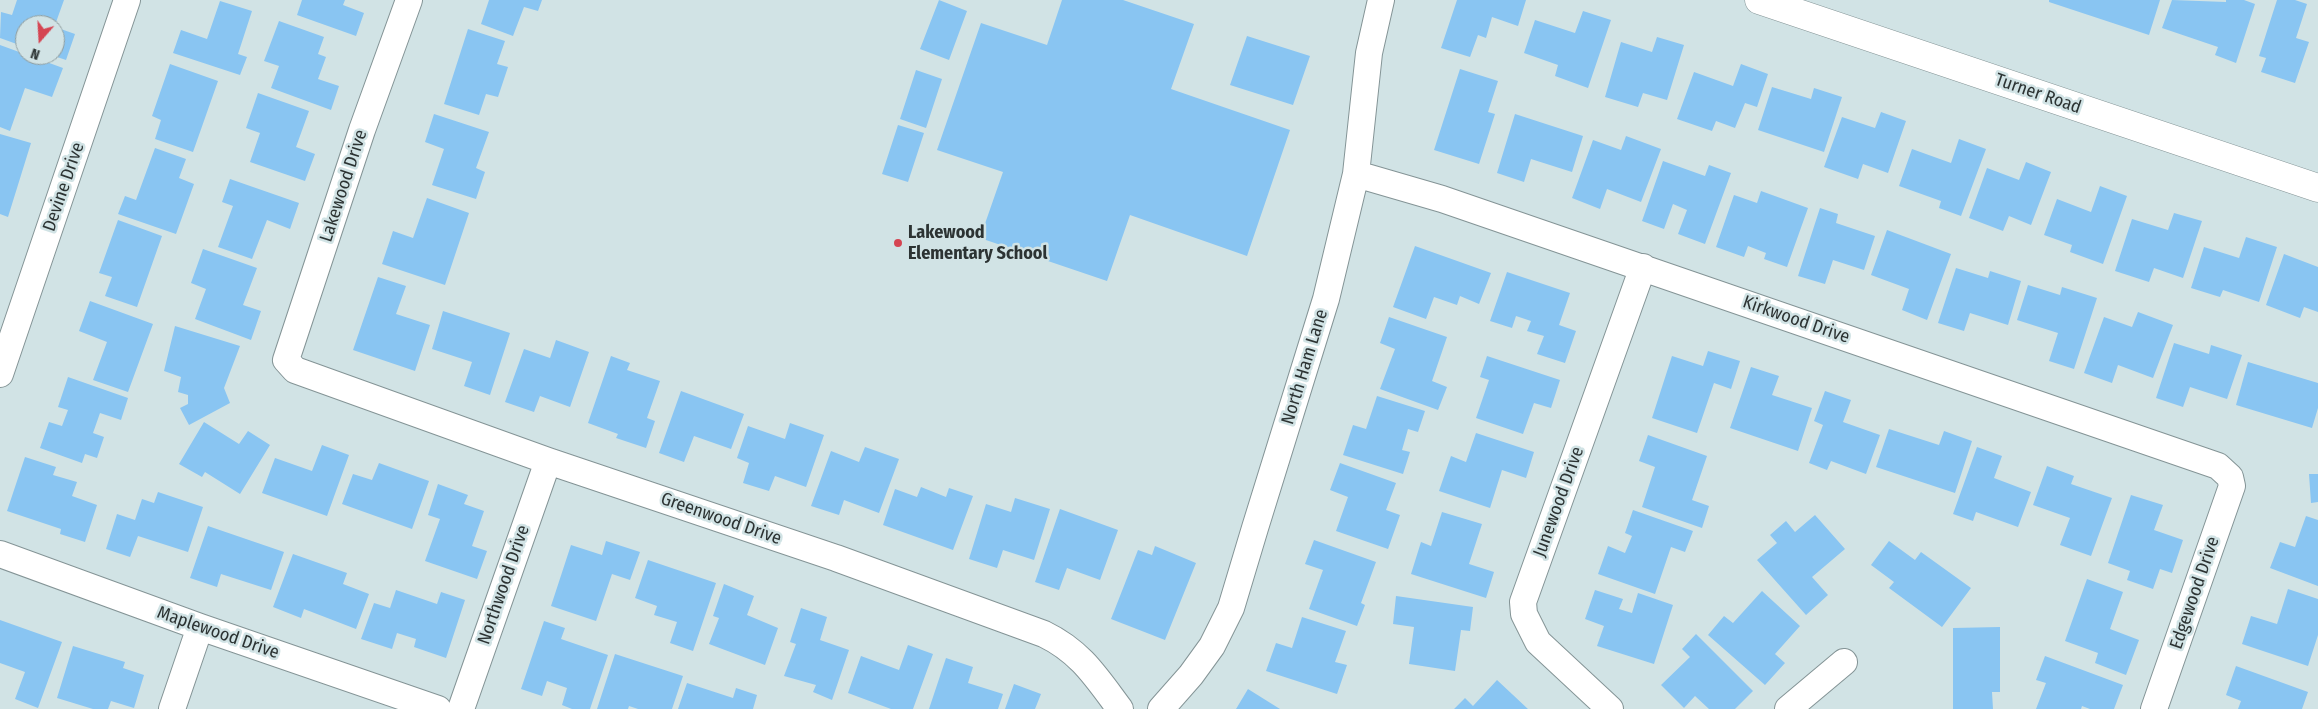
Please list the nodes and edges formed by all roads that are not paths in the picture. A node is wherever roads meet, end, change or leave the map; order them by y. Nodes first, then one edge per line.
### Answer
1 (127, 0) edge
2 (409, 0) edge
3 (1382, 0) edge
4 (1759, 0) edge
5 (1356, 174) junction
6 (2318, 188) edge
7 (1643, 268) junction
8 (294, 370) joint
9 (0, 374) edge
10 (548, 461) junction
11 (2230, 477) joint
12 (0, 554) edge
13 (200, 628) junction
14 (1844, 662) dead end
15 (172, 709) edge
16 (438, 709) edge
17 (461, 709) edge
18 (1120, 709) edge
19 (1161, 709) edge
20 (1610, 709) edge
21 (1788, 709) edge
22 (2154, 709) edge

1 - 9 street, Devine Drive
2 - 8 street, Lakewood Drive
3 - 5 street, North Ham Lane
4 - 6 main road, Turner Road
5 - 7 street, Kirkwood Drive
5 - 19 street, North Ham Lane
7 - 11 street, Kirkwood Drive
7 - 20 street, Junewood Drive
8 - 10 street, Greenwood Drive
10 - 17 street, Northwood Drive
10 - 18 street, Greenwood Drive
11 - 22 street, Edgewood Drive
12 - 13 street, Maplewood Drive
13 - 15 street
13 - 16 street, Maplewood Drive
14 - 21 street

